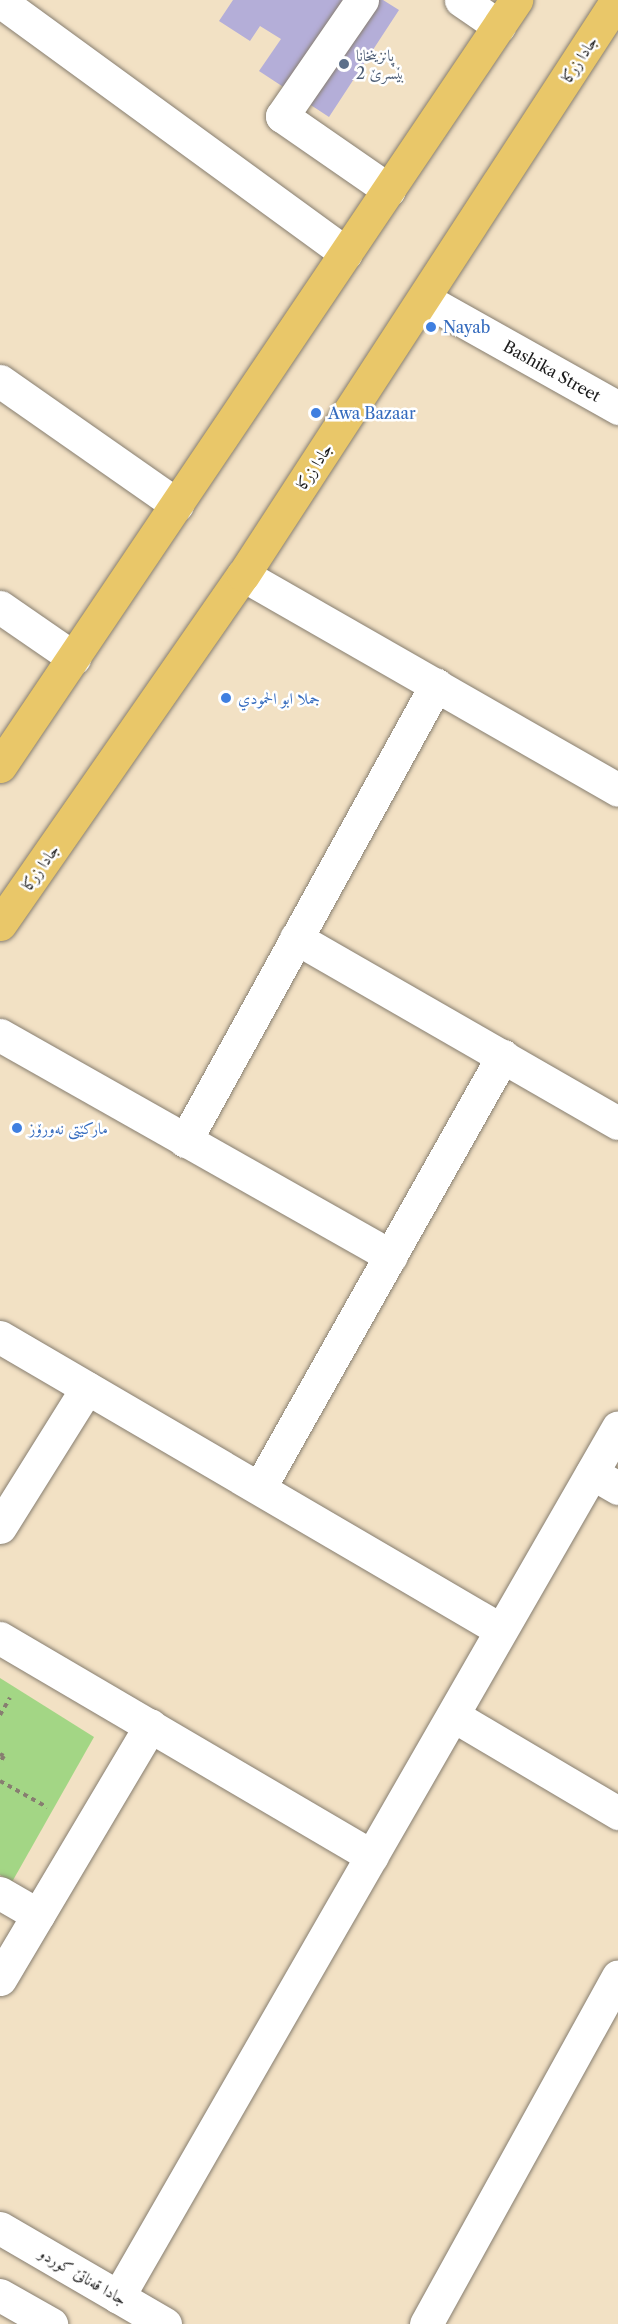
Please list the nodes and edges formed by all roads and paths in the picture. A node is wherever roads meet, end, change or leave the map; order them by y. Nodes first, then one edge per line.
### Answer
1 (362, 0) edge
2 (461, 0) edge
3 (617, 0) edge
4 (0, 1) edge
5 (507, 13) edge
6 (389, 190) junction
7 (346, 254) junction
8 (424, 299) junction
9 (0, 381) edge
10 (618, 408) edge
11 (177, 505) junction
12 (243, 575) junction
13 (0, 607) edge
14 (74, 658) junction
15 (436, 685) junction
16 (0, 766) edge
17 (618, 790) edge
18 (0, 924) edge
19 (296, 938) junction
20 (0, 1035) edge
21 (503, 1056) junction
22 (618, 1123) edge
23 (185, 1141) junction
24 (391, 1256) junction
25 (0, 1337) edge
26 (87, 1388) junction
27 (618, 1427) edge
28 (605, 1481) edge
29 (260, 1487) junction
30 (0, 1527) edge
31 (501, 1630) junction
32 (0, 1638) edge
33 (10, 1698) dead end
34 (0, 1715) edge
35 (454, 1716) junction
36 (151, 1725) junction
37 (0, 1754) edge
38 (0, 1762) edge
39 (0, 1781) edge
40 (47, 1807) dead end
41 (618, 1813) edge
42 (372, 1856) junction
43 (0, 1893) edge
44 (38, 1915) junction
45 (618, 1976) edge
46 (0, 1979) edge
47 (0, 2228) edge
48 (0, 2295) edge
49 (118, 2296) junction
50 (51, 2324) edge
51 (165, 2324) edge
52 (426, 2324) edge

1 - 6 street
2 - 5 street
3 - 8 main road, جادا زرکا
4 - 7 street
5 - 6 main road
6 - 7 main road
7 - 11 main road
8 - 10 street, Bashika Street
8 - 12 main road, جادا زرکا
9 - 11 street
11 - 14 main road
12 - 15 street
12 - 18 main road, جادا زرکا
13 - 14 street
14 - 16 main road
15 - 17 street
15 - 19 street
19 - 21 street
19 - 23 street
20 - 23 street
21 - 22 street
21 - 24 street
23 - 24 street
24 - 29 street
25 - 26 street
26 - 29 street
26 - 30 street
27 - 28 street
28 - 31 street
29 - 31 street
31 - 35 street
32 - 36 street
33 - 34 path
35 - 41 street
35 - 42 street
36 - 42 street
36 - 44 street
37 - 38 path
39 - 40 path
42 - 49 street
43 - 44 street
44 - 46 street
45 - 52 street
47 - 49 street, جادا قەناتێ کوردو
48 - 50 street
49 - 51 street, جادا قەناتێ کوردو

